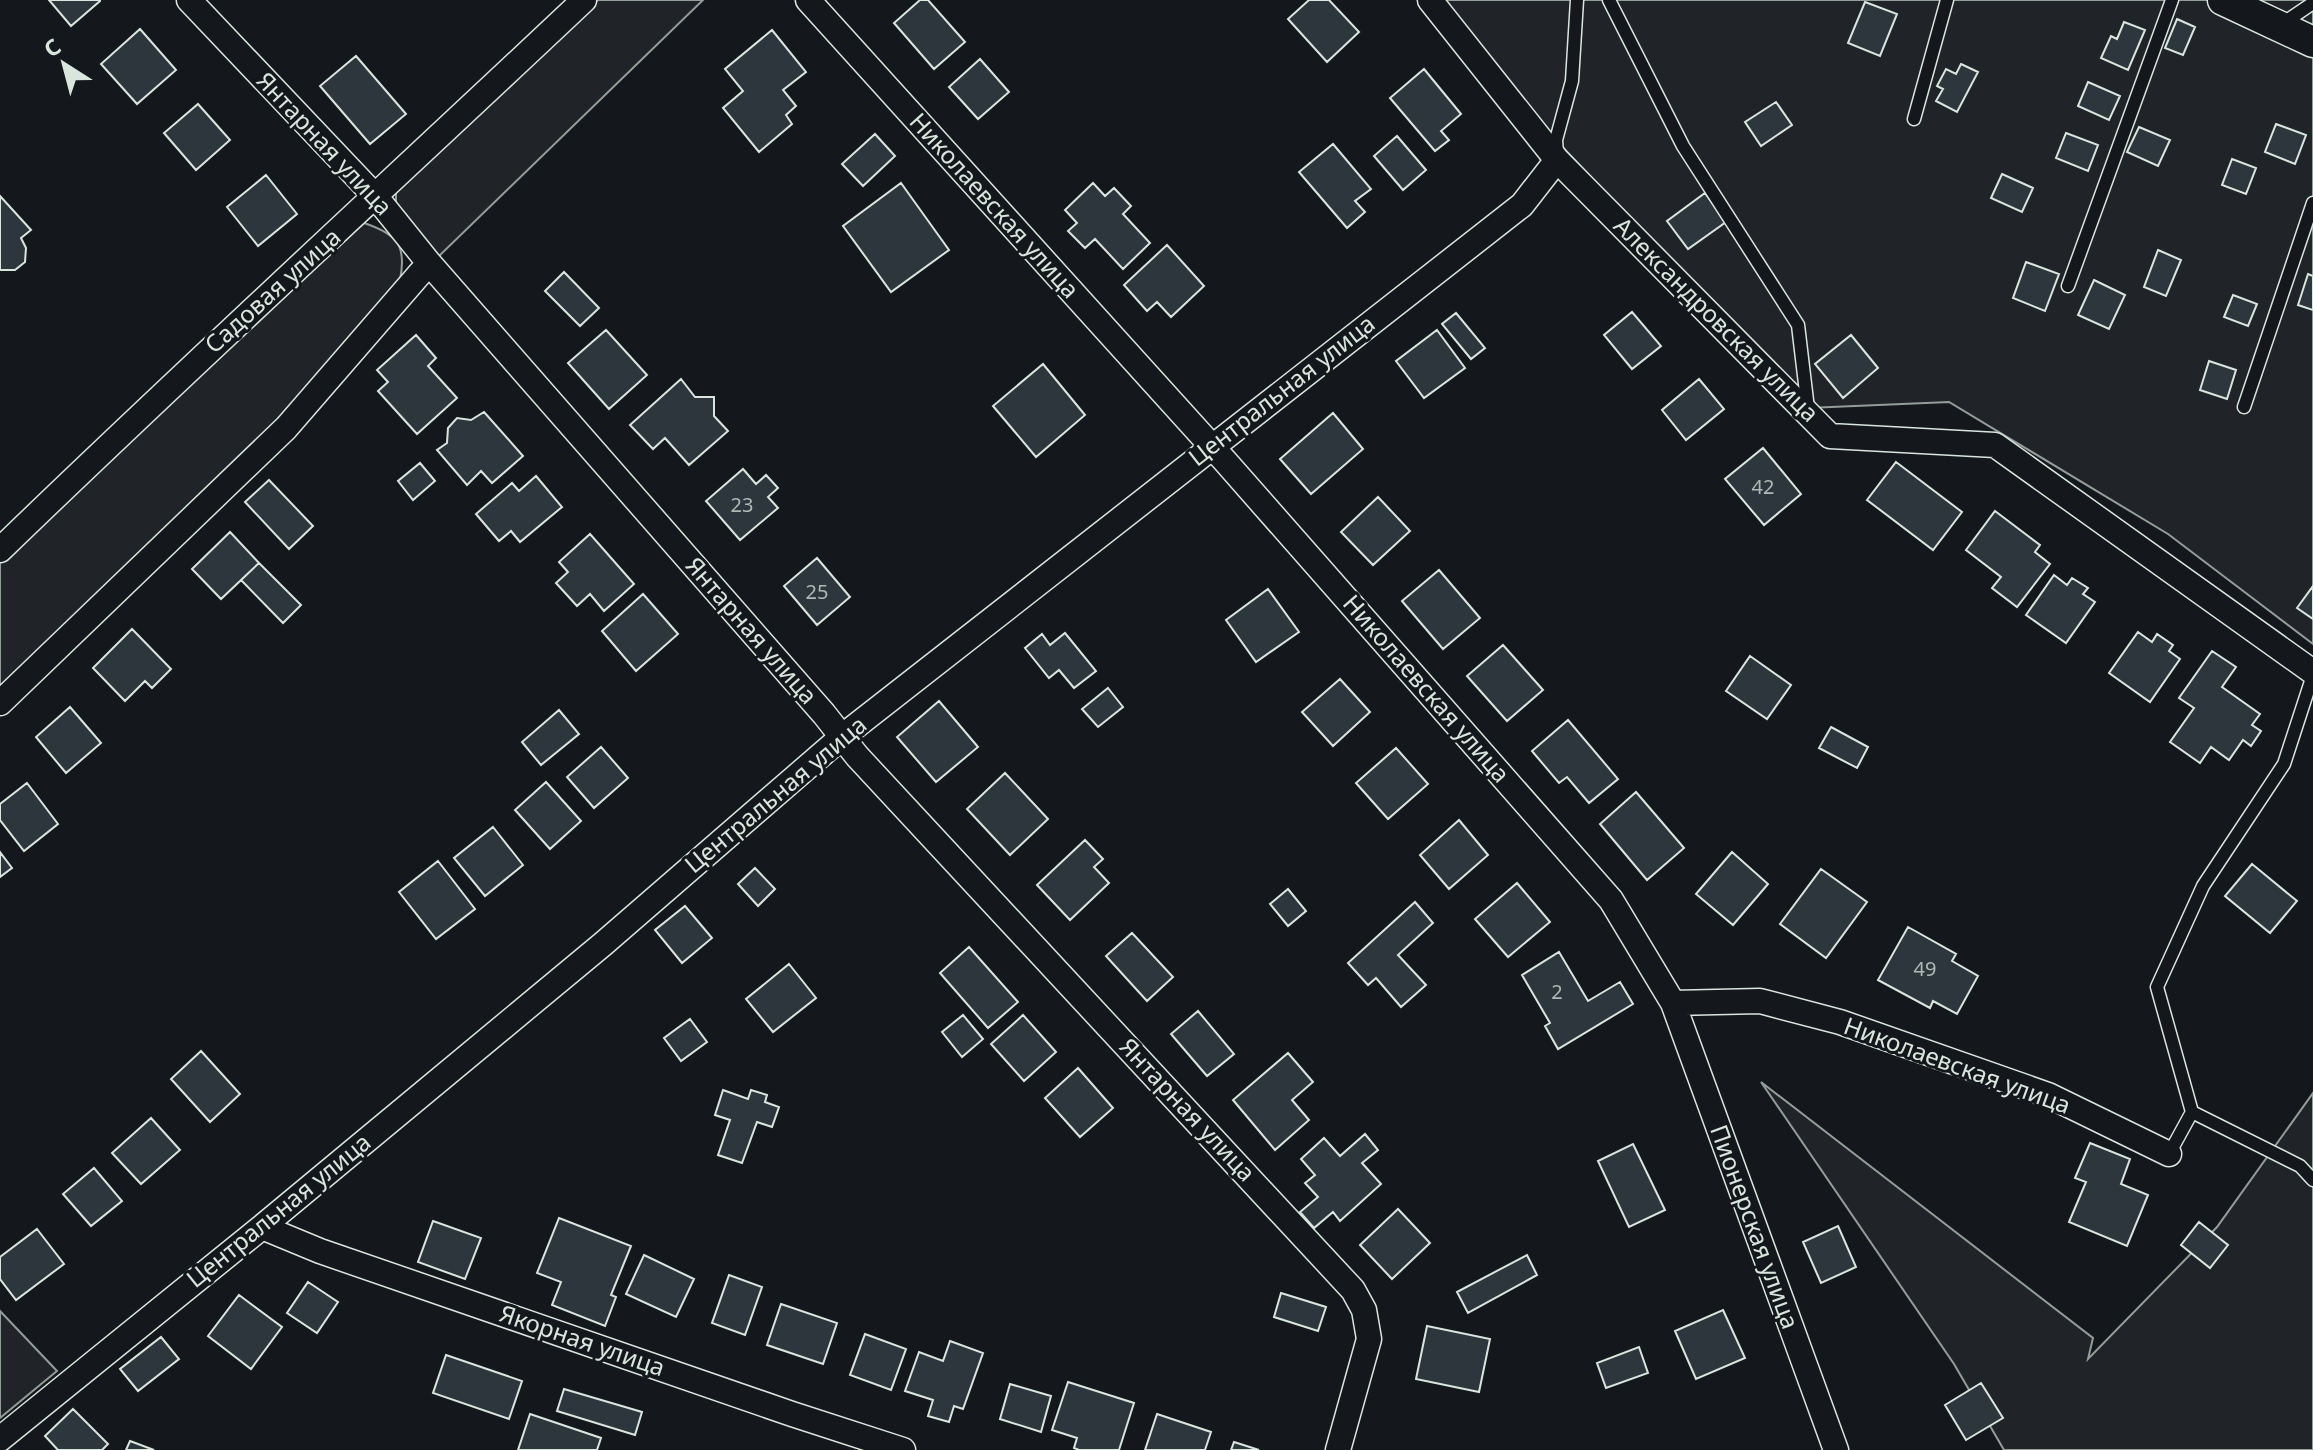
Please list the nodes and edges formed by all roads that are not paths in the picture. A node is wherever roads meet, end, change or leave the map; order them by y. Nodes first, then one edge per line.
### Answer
1 (189, 0) edge
2 (584, 0) edge
3 (808, 0) edge
4 (1430, 0) edge
5 (1577, 0) edge
6 (1609, 0) edge
7 (1947, 0) edge
8 (2172, 0) edge
9 (2223, 0) edge
10 (2313, 3) edge
11 (2280, 26) junction
12 (2313, 42) edge
13 (1914, 119) dead end
14 (1557, 160) junction
15 (376, 197) junction
16 (2313, 203) edge
17 (429, 263) junction
18 (2068, 286) dead end
19 (2244, 407) dead end
20 (1850, 437) junction
21 (1210, 447) junction
22 (0, 550) edge
23 (2313, 673) edge
24 (0, 703) edge
25 (843, 736) junction
26 (1673, 1003) junction
27 (2192, 1112) junction
28 (2169, 1154) joint
29 (2313, 1180) edge
30 (262, 1227) junction
31 (0, 1439) edge
32 (903, 1450) edge
33 (1338, 1450) edge
34 (1836, 1450) edge

1 - 15 street, Янтарная улица
2 - 15 street, Садовая улица
3 - 21 street, Николаевская улица
4 - 14 street, Александровская улица
5 - 14 lane
6 - 20 lane
7 - 13 lane
8 - 18 lane
9 - 11 street
10 - 11 lane
11 - 12 street
14 - 20 street, Александровская улица
14 - 21 street, Центральная улица
15 - 17 street, Янтарная улица
15 - 22 street, Садовая улица
16 - 19 lane
17 - 24 street
17 - 25 street, Янтарная улица
20 - 23 street, Александровская улица
21 - 25 street, Центральная улица
21 - 26 street, Николаевская улица
23 - 27 lane
25 - 30 street, Центральная улица
25 - 33 street, Янтарная улица
26 - 28 street, Николаевская улица
26 - 34 street, Пионерская улица
27 - 28 lane
27 - 29 lane
30 - 31 street, Центральная улица
30 - 32 street, Якорная улица

